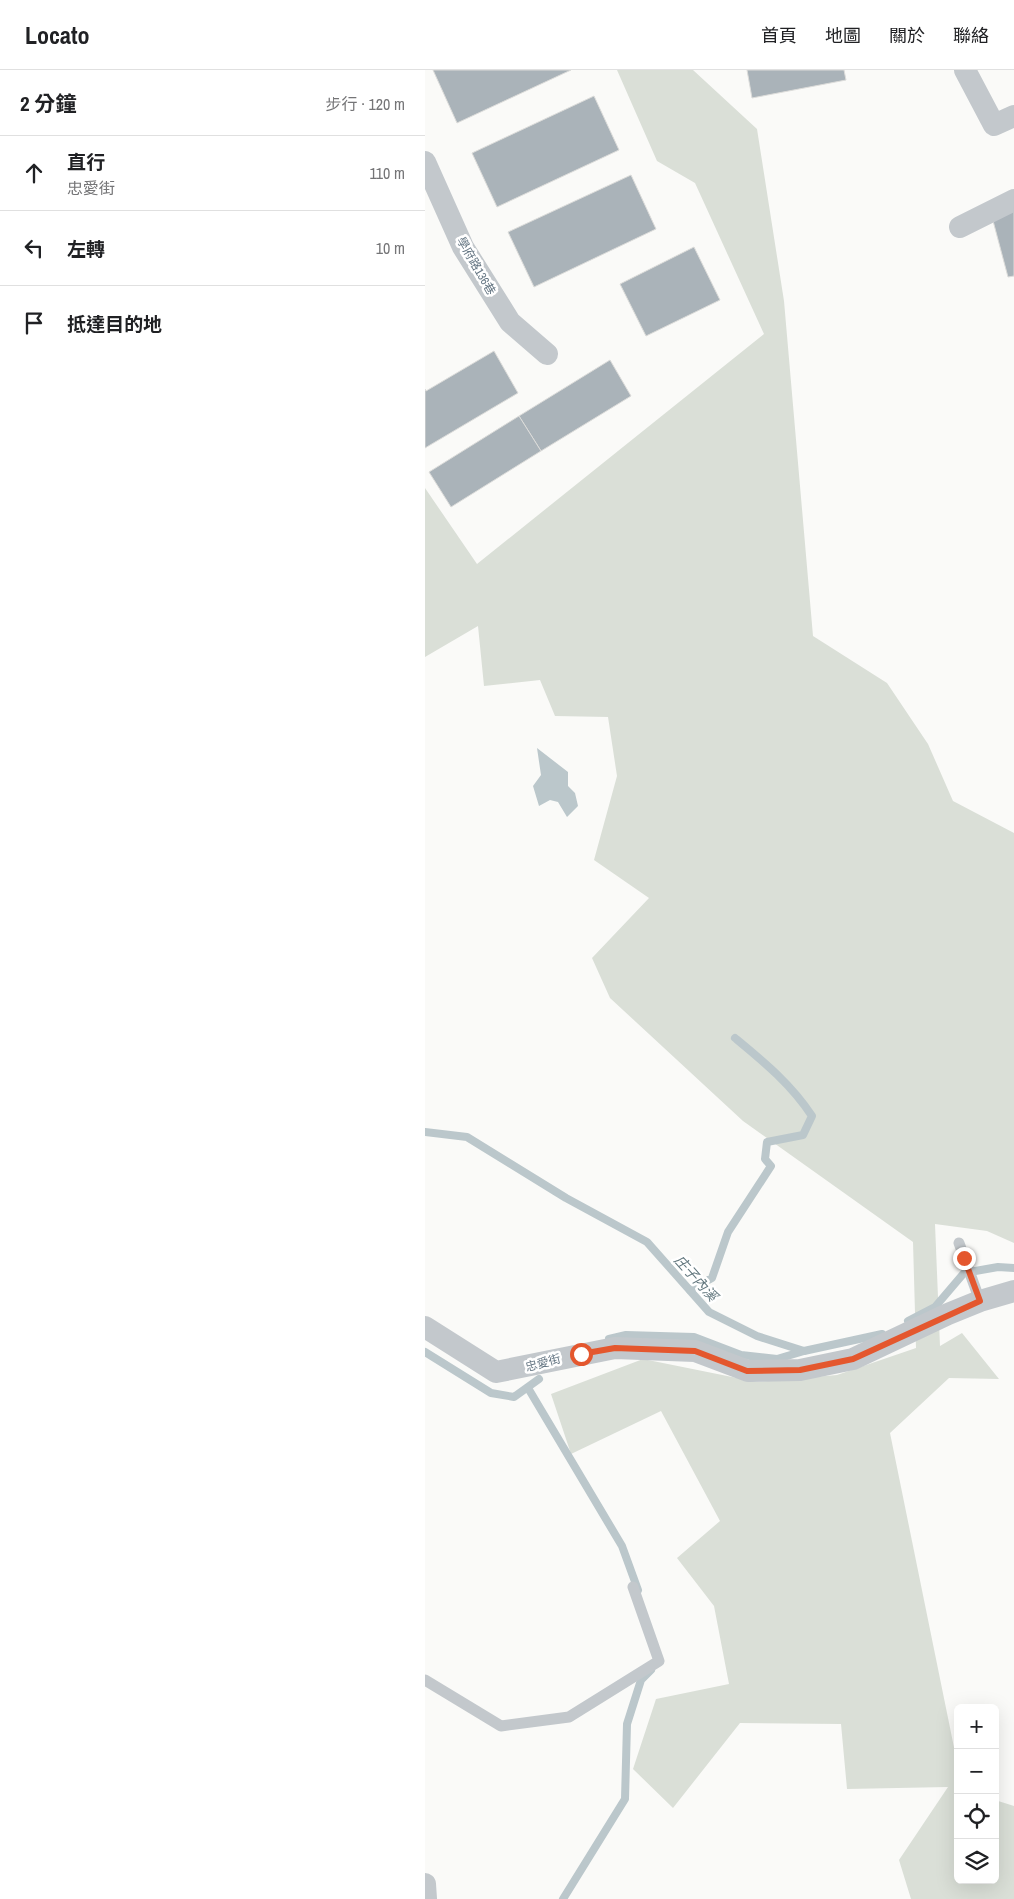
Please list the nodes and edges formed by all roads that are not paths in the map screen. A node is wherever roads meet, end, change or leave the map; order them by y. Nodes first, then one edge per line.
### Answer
1 (965, 70) edge
2 (1014, 116) edge
3 (425, 162) edge
4 (1014, 200) edge
5 (960, 227) dead end
6 (547, 354) dead end
7 (959, 1243) dead end
8 (1014, 1291) edge
9 (980, 1301) junction
10 (425, 1327) edge
11 (633, 1586) dead end
12 (425, 1680) edge
13 (425, 1884) edge
14 (426, 1899) edge

1 - 2 street
3 - 6 street, 學府路136巷
4 - 5 street
7 - 9 lane
8 - 9 street, 忠愛街
9 - 10 street, 忠愛街
11 - 12 lane
13 - 14 street

